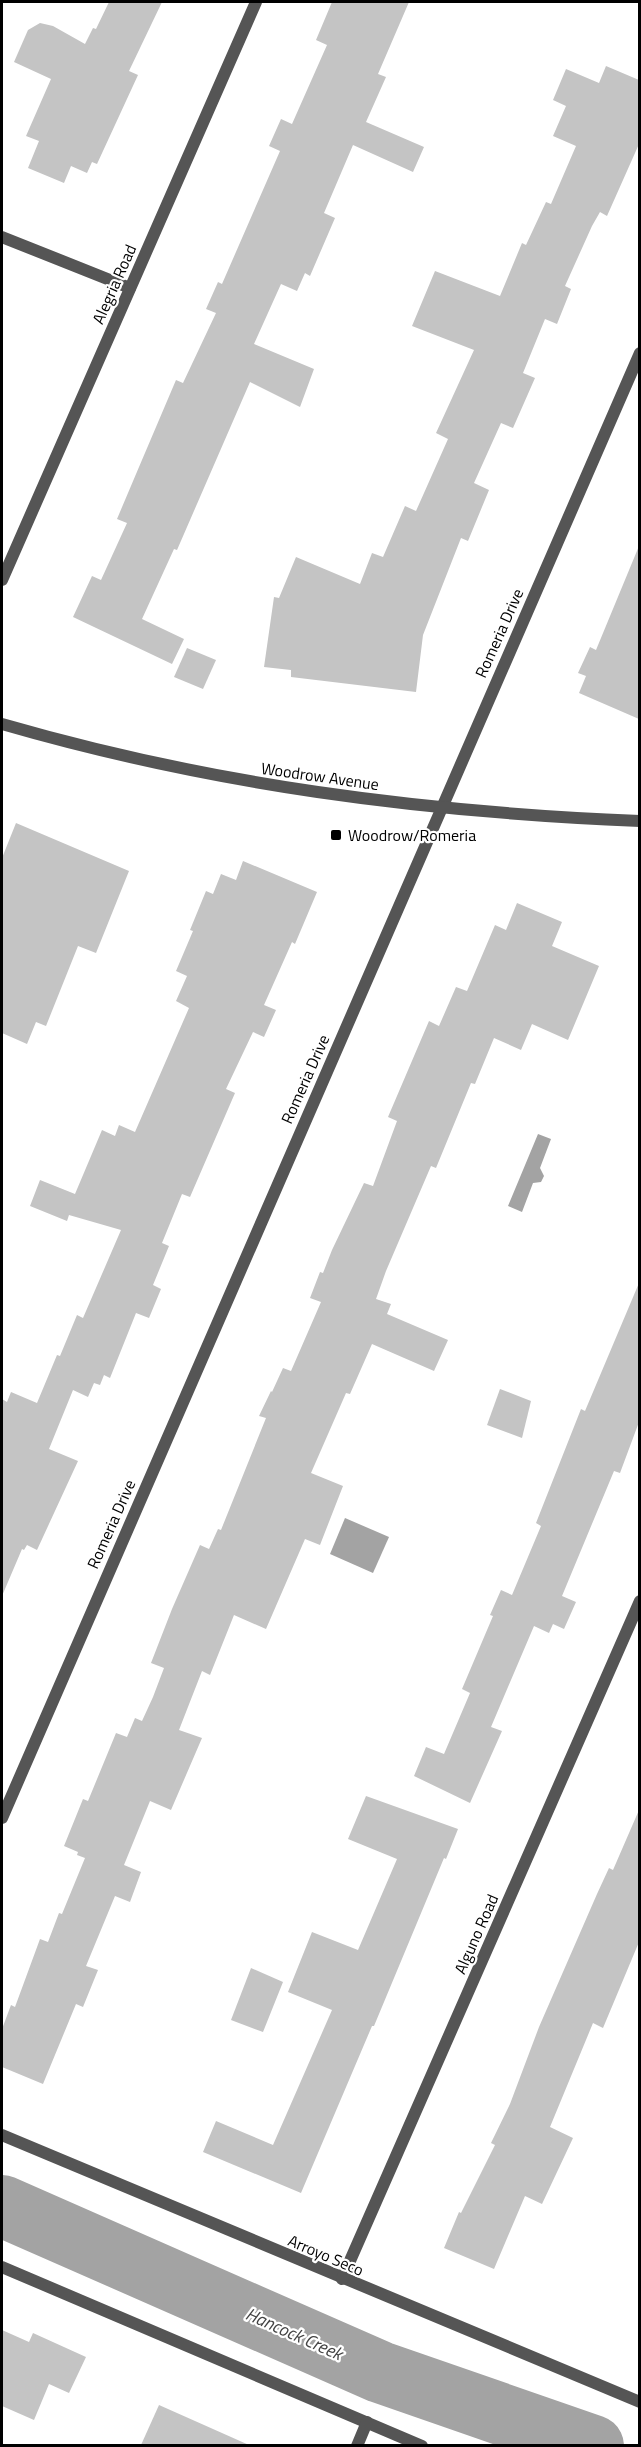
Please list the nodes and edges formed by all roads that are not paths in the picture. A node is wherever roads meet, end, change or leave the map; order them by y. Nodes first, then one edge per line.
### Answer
1 (256, 2) edge
2 (2, 237) edge
3 (130, 288) junction
4 (639, 353) edge
5 (2, 580) edge
6 (2, 724) edge
7 (441, 809) junction
8 (639, 821) edge
9 (639, 1601) edge
10 (2, 1818) edge
11 (2, 2135) edge
12 (2, 2267) edge
13 (342, 2279) junction
14 (639, 2402) edge
15 (367, 2422) junction
16 (357, 2445) edge
17 (422, 2445) edge

1 - 3 street, Alegria Road
2 - 3 street
3 - 5 street, Alegria Road
4 - 7 street, Romeria Drive
6 - 7 street, Woodrow Avenue
7 - 8 street, Woodrow Avenue
7 - 10 street, Romeria Drive
9 - 13 street, Alguno Road
11 - 13 street, Arroyo Seco
12 - 15 street
13 - 14 street, Arroyo Seco
15 - 16 street
15 - 17 street

